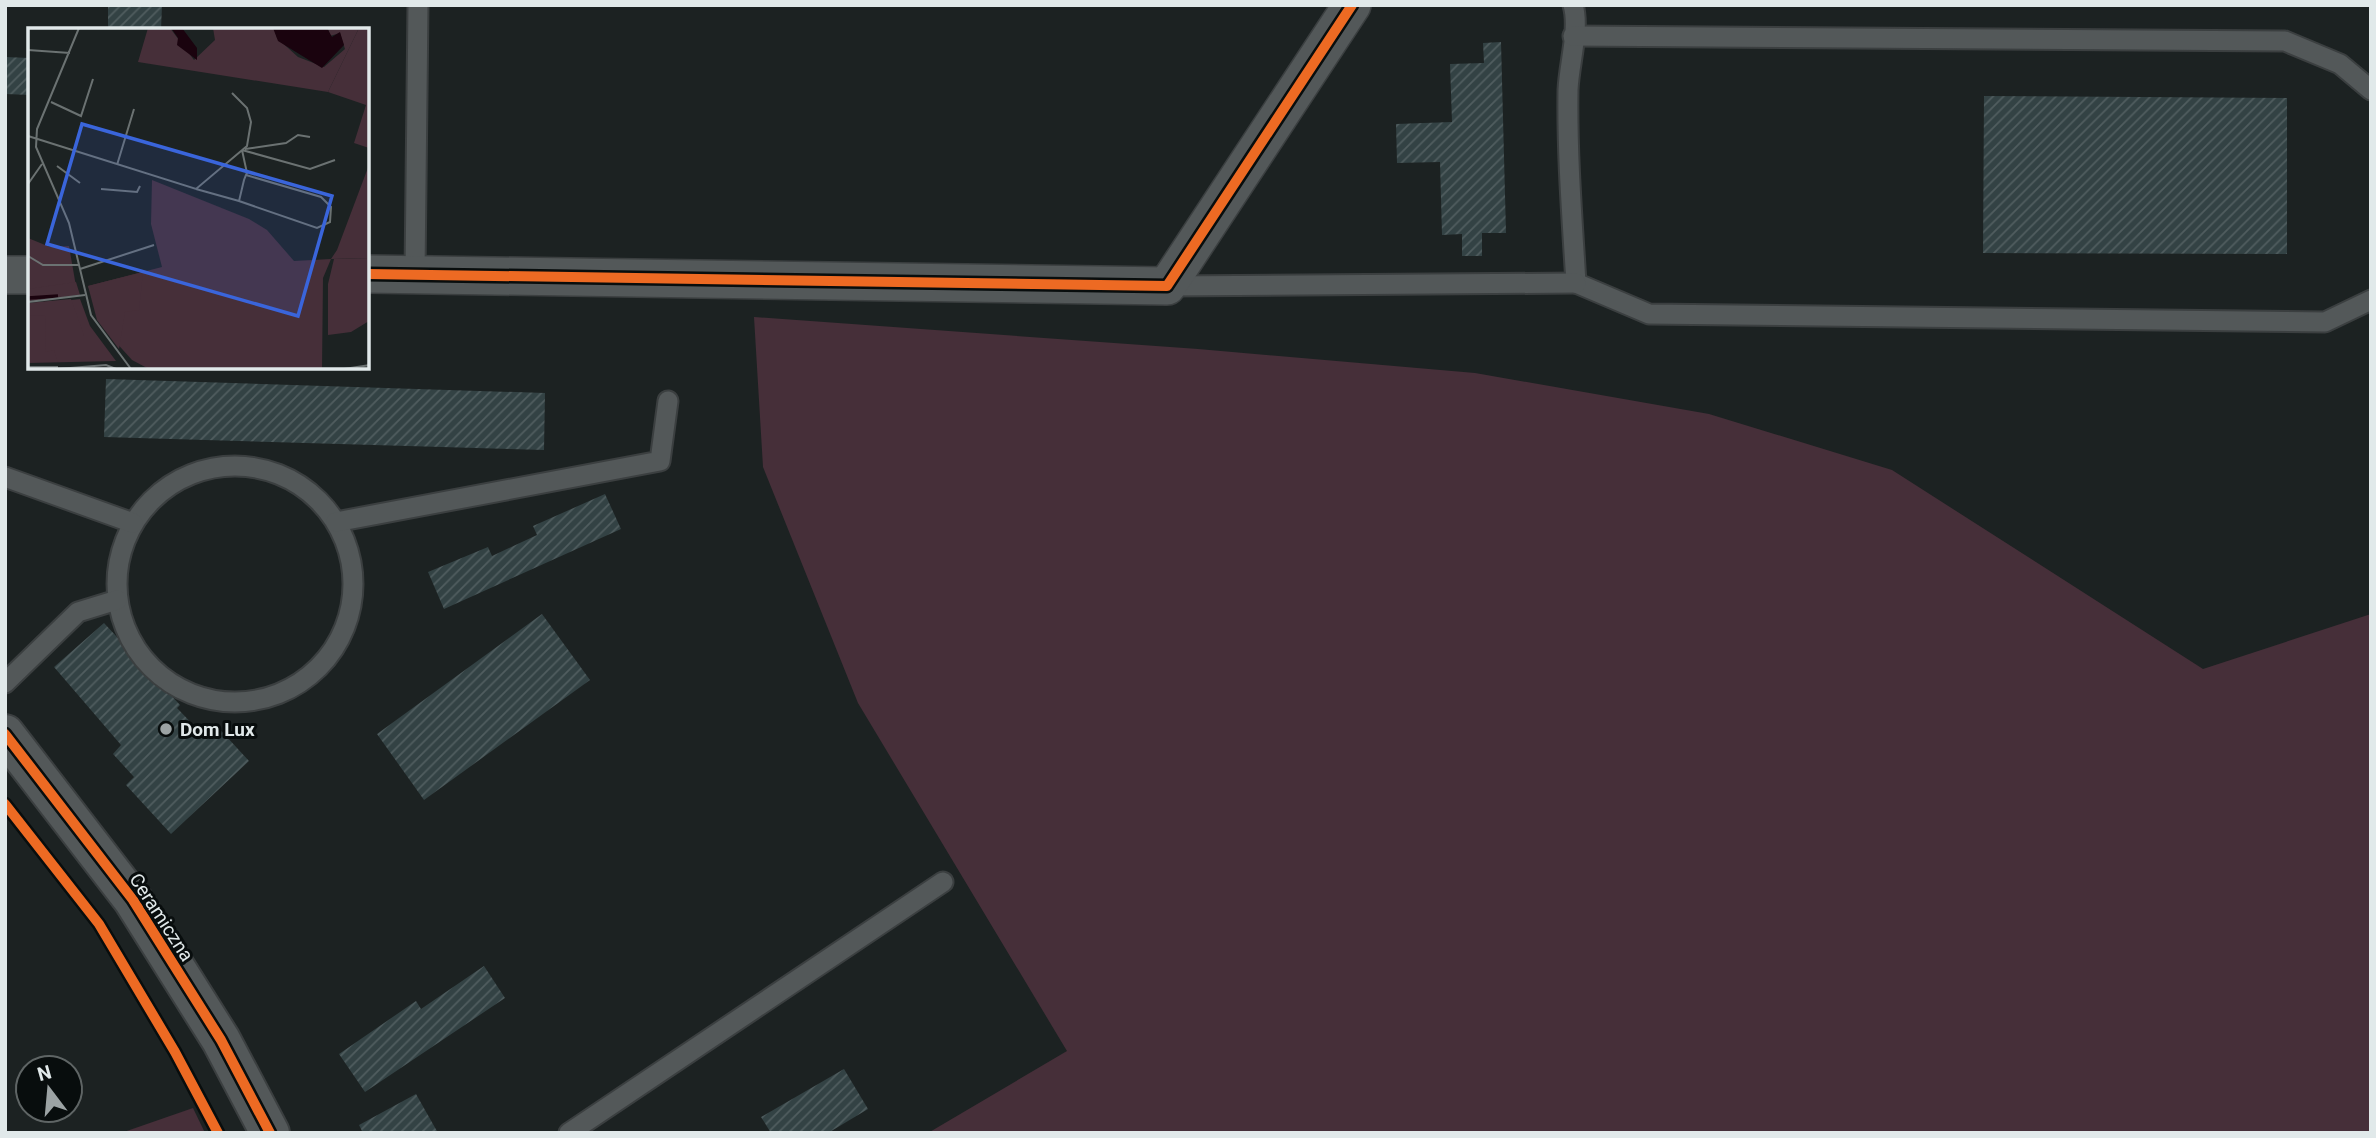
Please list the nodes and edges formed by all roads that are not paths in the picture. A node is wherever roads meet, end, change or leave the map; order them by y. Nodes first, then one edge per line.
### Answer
1 (418, 5) edge
2 (1352, 5) edge
3 (1573, 5) edge
4 (1573, 36) junction
5 (2371, 90) edge
6 (369, 274) edge
7 (415, 274) junction
8 (5, 275) edge
9 (28, 275) edge
10 (1576, 283) junction
11 (1167, 286) junction
12 (2371, 300) edge
13 (668, 401) dead end
14 (5, 477) edge
15 (336, 522) junction
16 (133, 523) junction
17 (117, 600) junction
18 (5, 683) edge
19 (5, 734) edge
20 (943, 882) dead end
21 (270, 1133) edge
22 (569, 1133) edge

1 - 7 lane
2 - 11 street
3 - 4 lane
4 - 5 lane
4 - 10 lane
6 - 7 street
7 - 11 street
8 - 9 street
10 - 11 lane
10 - 12 lane
13 - 15 lane
14 - 16 lane
15 - 16 lane
15 - 17 lane
16 - 17 lane
17 - 18 lane
19 - 21 street, Ceramiczna
20 - 22 lane

